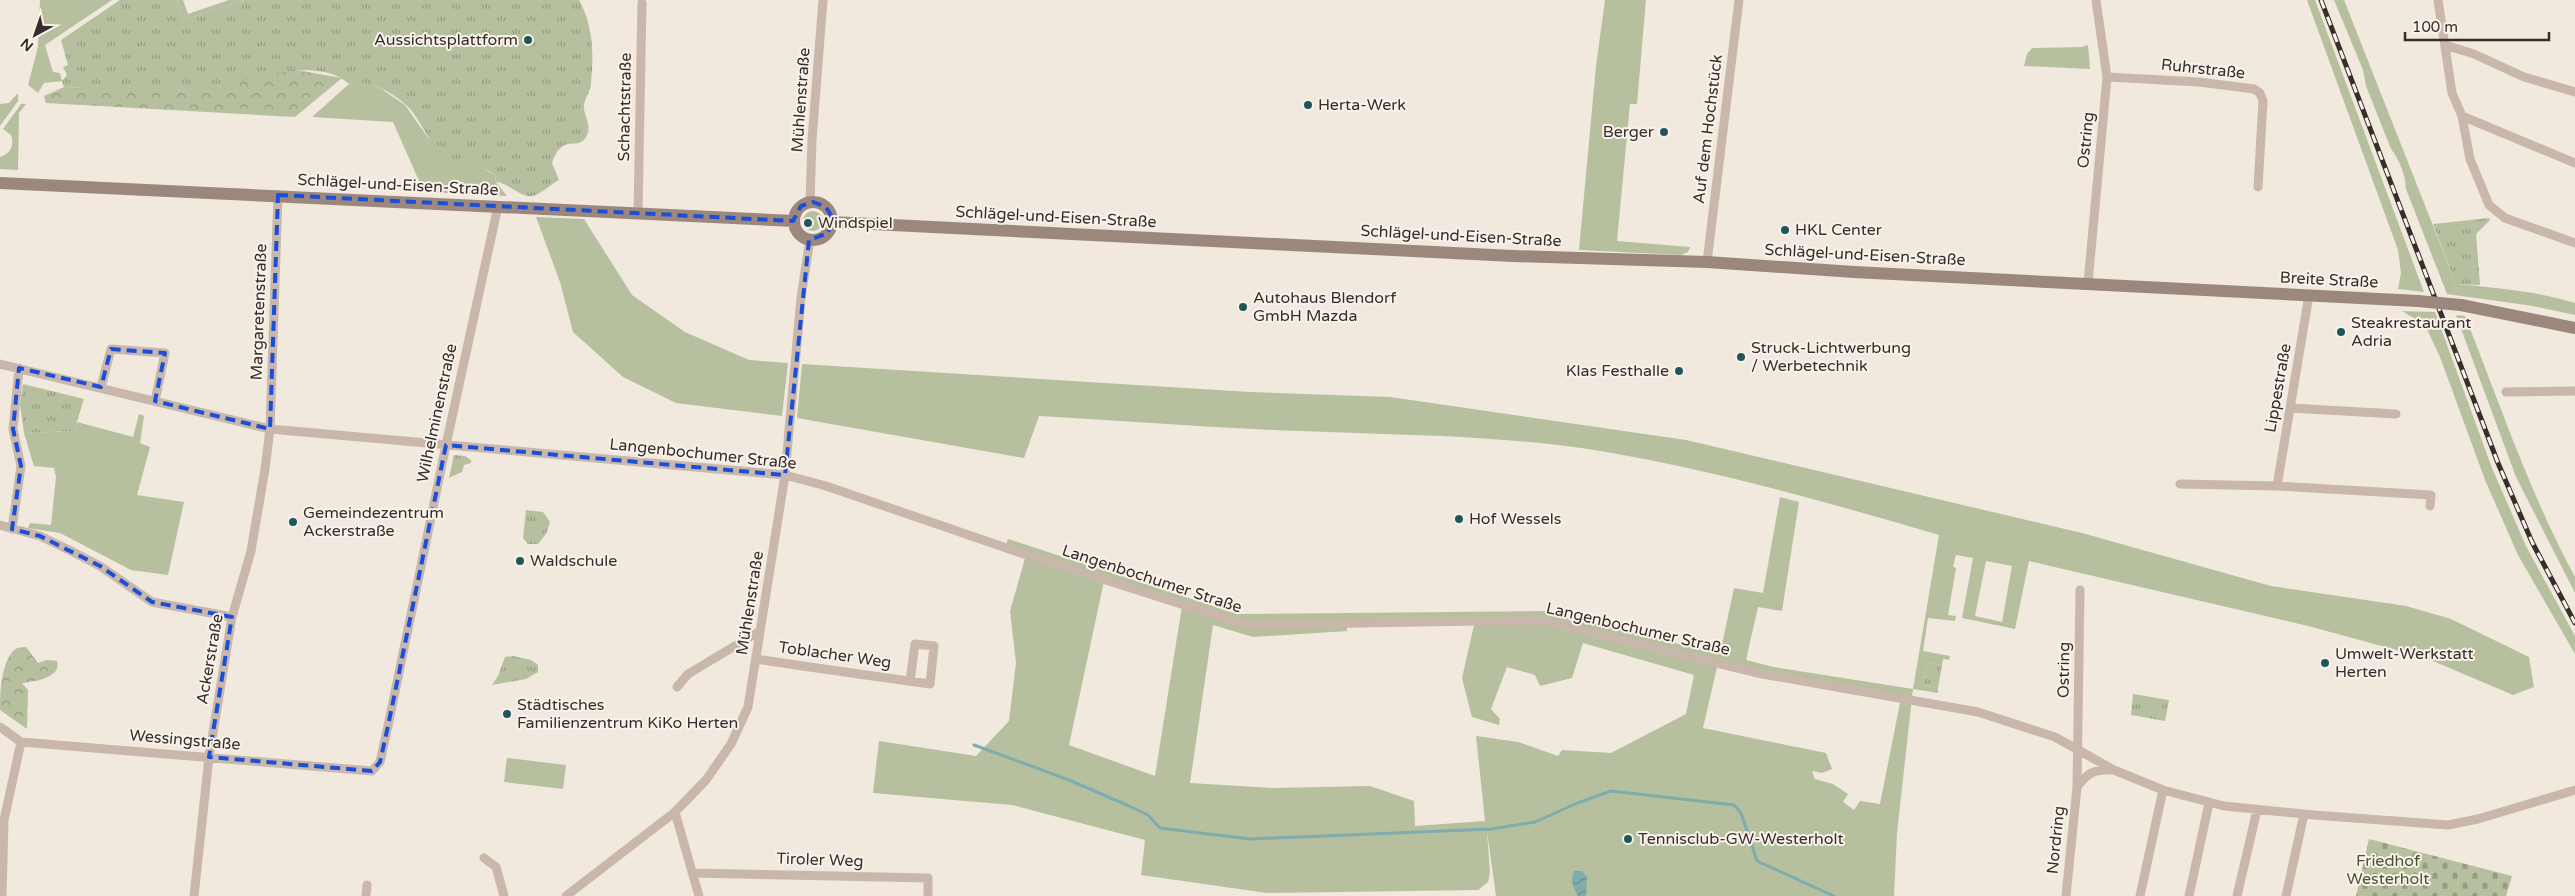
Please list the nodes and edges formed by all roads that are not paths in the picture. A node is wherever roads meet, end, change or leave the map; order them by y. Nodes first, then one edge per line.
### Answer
1 (824, 0) edge
2 (1738, 0) edge
3 (2096, 0) edge
4 (2438, 0) edge
5 (642, 3) dead end
6 (2445, 45) junction
7 (2107, 76) junction
8 (2575, 92) edge
9 (2462, 116) junction
10 (2575, 163) edge
11 (0, 183) edge
12 (2258, 187) dead end
13 (278, 195) junction
14 (810, 202) junction
15 (498, 206) junction
16 (638, 212) junction
17 (794, 221) junction
18 (832, 222) junction
19 (810, 239) junction
20 (2575, 243) edge
21 (1707, 262) junction
22 (2088, 283) junction
23 (2309, 295) junction
24 (2572, 328) edge
25 (0, 364) edge
26 (19, 368) junction
27 (101, 388) junction
28 (2575, 391) edge
29 (2506, 392) dead end
30 (155, 401) junction
31 (2290, 408) junction
32 (2396, 414) dead end
33 (270, 429) junction
34 (446, 445) junction
35 (785, 475) junction
36 (2180, 484) dead end
37 (2277, 486) junction
38 (2430, 506) dead end
39 (0, 525) edge
40 (12, 529) junction
41 (2080, 590) dead end
42 (232, 616) junction
43 (760, 631) junction
44 (756, 659) junction
45 (910, 681) junction
46 (677, 687) dead end
47 (0, 727) edge
48 (20, 742) junction
49 (2078, 751) junction
50 (209, 757) junction
51 (2114, 770) junction
52 (372, 771) joint
53 (2077, 787) junction
54 (2164, 790) junction
55 (2575, 790) edge
56 (2209, 803) junction
57 (2257, 810) junction
58 (675, 812) junction
59 (2304, 814) junction
60 (484, 858) dead end
61 (692, 873) junction
62 (367, 885) dead end
63 (2, 896) edge
64 (194, 896) edge
65 (366, 896) edge
66 (504, 896) edge
67 (566, 896) edge
68 (699, 896) edge
69 (928, 896) edge
70 (2066, 896) edge
71 (2140, 896) edge
72 (2189, 896) edge
73 (2237, 896) edge
74 (2286, 896) edge

1 - 14 street, Mühlenstraße
2 - 21 street, Auf dem Hochstück
3 - 7 street, Ostring
4 - 6 street
5 - 16 street, Schachtstraße
6 - 8 street
6 - 9 street
7 - 12 street, Ruhrstraße
7 - 22 street, Ostring
9 - 10 street
9 - 20 street
11 - 13 street, Schlägel-und-Eisen-Straße
13 - 15 street, Schlägel-und-Eisen-Straße
13 - 33 street, Margaretenstraße
14 - 17 street
14 - 18 street
15 - 16 street, Schlägel-und-Eisen-Straße
15 - 34 street, Wilhelminenstraße
16 - 17 street, Schlägel-und-Eisen-Straße
17 - 19 street
18 - 19 street
18 - 21 street, Schlägel-und-Eisen-Straße
19 - 35 street, Mühlenstraße
21 - 22 street, Schlägel-und-Eisen-Straße
22 - 23 street, Breite Straße
23 - 24 street, Breite Straße, bridge
23 - 31 street, Lippestraße
25 - 26 street, Langenbochumer Straße
26 - 27 street, Langenbochumer Straße
26 - 40 street
27 - 30 street, Langenbochumer Straße
27 - 30 street
28 - 29 street
30 - 33 street, Langenbochumer Straße
31 - 32 street
31 - 37 street, Lippestraße
33 - 34 street, Langenbochumer Straße
33 - 42 street, Ackerstraße
34 - 35 street, Langenbochumer Straße
34 - 52 street, Wilhelminenstraße
35 - 43 street, Mühlenstraße
35 - 49 street, Langenbochumer Straße
36 - 37 street
37 - 38 street
39 - 40 street
40 - 42 street
41 - 49 street, Ostring
42 - 50 street, Ackerstraße
43 - 44 street, Mühlenstraße
43 - 46 street
44 - 45 street, Toblacher Weg
44 - 58 street, Mühlenstraße
45 - 45 street, Toblacher Weg
47 - 48 street
48 - 50 street, Wessingstraße
48 - 63 street
49 - 51 street, Langenbochumer Straße
49 - 53 street, Nordring
50 - 52 street, Wessingstraße
50 - 64 street, Ackerstraße
51 - 53 street, Nordring
51 - 54 street, Langenbochumer Straße
53 - 70 street, Nordring
54 - 56 street, Langenbochumer Straße
54 - 71 street
55 - 59 street, Langenbochumer Straße
56 - 57 street, Langenbochumer Straße
56 - 72 street
57 - 59 street, Langenbochumer Straße
57 - 73 street
58 - 61 street
58 - 67 street, Mühlenstraße
59 - 74 street
60 - 66 street
61 - 68 street
61 - 69 street, Tiroler Weg
62 - 65 street

